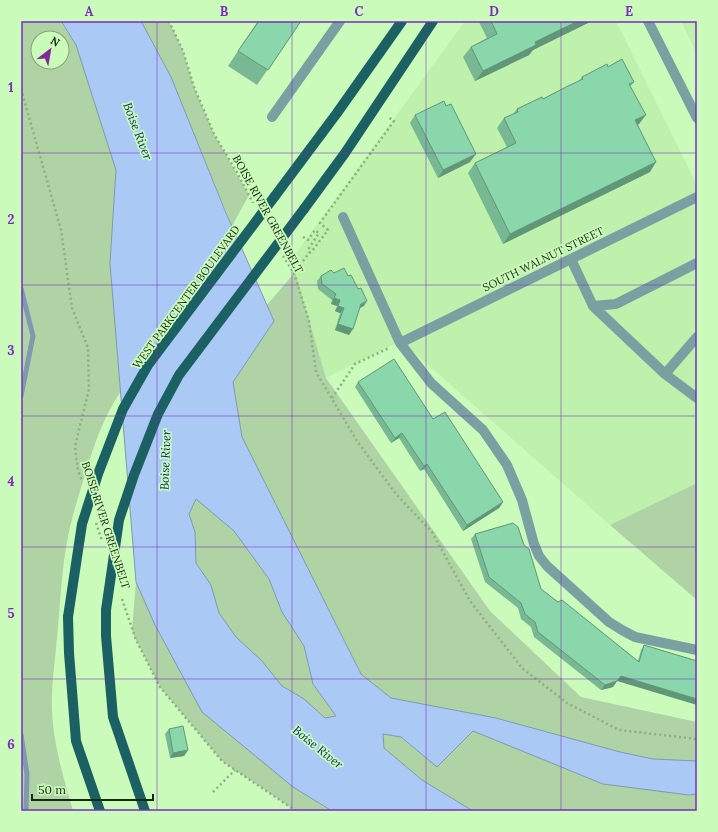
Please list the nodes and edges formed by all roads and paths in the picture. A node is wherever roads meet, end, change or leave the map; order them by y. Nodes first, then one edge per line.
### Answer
1 (169, 21) edge
2 (340, 21) edge
3 (402, 21) edge
4 (434, 21) edge
5 (648, 21) edge
6 (21, 89) edge
7 (272, 117) dead end
8 (388, 117) dead end
9 (697, 118) edge
10 (697, 197) edge
11 (256, 208) dead end
12 (343, 217) dead end
13 (303, 237) dead end
14 (309, 253) junction
15 (282, 254) dead end
16 (571, 259) junction
17 (697, 263) edge
18 (294, 274) junction
19 (593, 306) junction
20 (697, 337) edge
21 (400, 343) junction
22 (665, 374) junction
23 (332, 398) junction
24 (697, 398) edge
25 (83, 485) dead end
26 (95, 521) dead end
27 (103, 543) dead end
28 (120, 594) dead end
29 (697, 650) edge
30 (697, 739) edge
31 (235, 770) junction
32 (213, 792) dead end
33 (100, 811) edge
34 (145, 811) edge
35 (296, 811) edge

1 - 11 path, BOISE RIVER GREENBELT
2 - 7 street
3 - 33 main road, WEST PARKCENTER BOULEVARD, bridge
4 - 34 main road, bridge
5 - 9 street
6 - 25 path, BOISE RIVER GREENBELT
8 - 14 path
10 - 16 street, SOUTH WALNUT STREET
12 - 21 street
13 - 14 path
14 - 18 path
15 - 18 path, BOISE RIVER GREENBELT
16 - 19 street
16 - 21 street, SOUTH WALNUT STREET
17 - 19 street
18 - 23 path, BOISE RIVER GREENBELT
19 - 22 street
20 - 22 street
21 - 23 path
21 - 29 street
22 - 24 street
23 - 30 path, BOISE RIVER GREENBELT
26 - 27 path, BOISE RIVER GREENBELT
28 - 31 path, BOISE RIVER GREENBELT
31 - 32 path
31 - 35 path, BOISE RIVER GREENBELT

